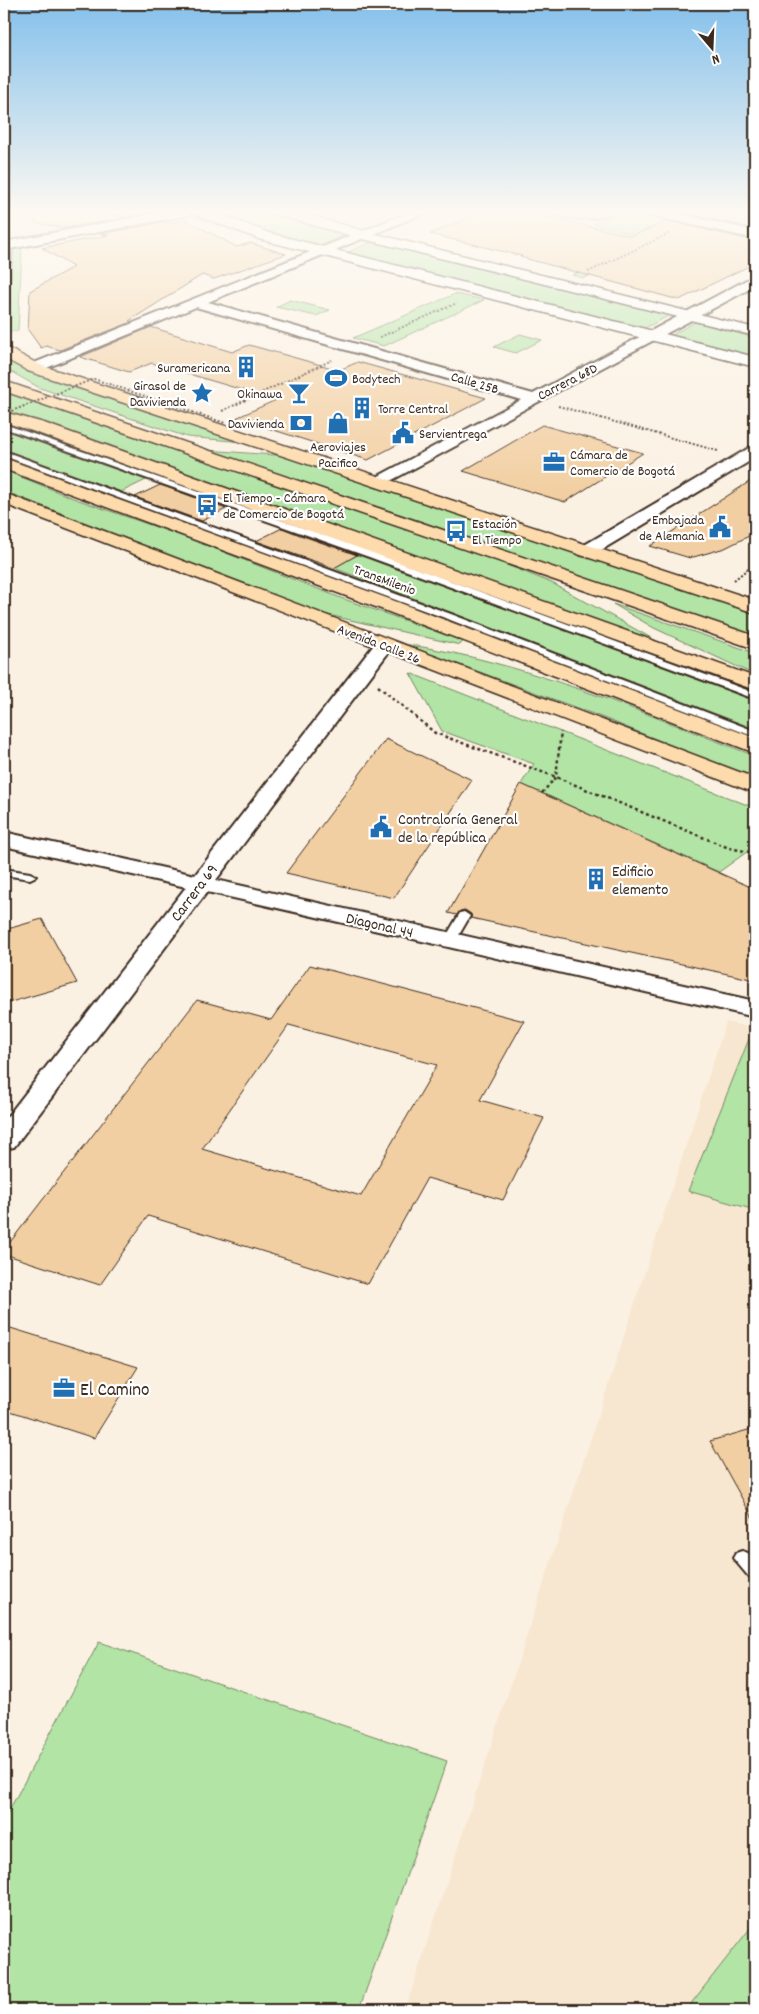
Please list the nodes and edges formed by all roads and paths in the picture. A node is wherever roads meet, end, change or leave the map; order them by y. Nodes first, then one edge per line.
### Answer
1 (187, 305) edge
2 (205, 305) edge
3 (534, 305) edge
4 (647, 305) edge
5 (711, 305) edge
6 (691, 316) junction
7 (755, 332) edge
8 (655, 336) junction
9 (4, 351) edge
10 (755, 362) edge
11 (34, 368) junction
12 (4, 376) edge
13 (4, 386) edge
14 (534, 398) junction
15 (65, 406) junction
16 (4, 416) edge
17 (225, 423) dead end
18 (4, 426) edge
19 (163, 441) junction
20 (284, 450) junction
21 (4, 454) edge
22 (751, 458) edge
23 (4, 463) edge
24 (379, 482) junction
25 (4, 498) edge
26 (587, 551) junction
27 (535, 569) junction
28 (755, 607) edge
29 (307, 616) junction
30 (755, 643) edge
31 (384, 645) junction
32 (362, 673) junction
33 (755, 683) edge
34 (755, 696) edge
35 (637, 701) junction
36 (561, 730) dead end
37 (755, 734) edge
38 (755, 746) edge
39 (556, 777) junction
40 (755, 786) edge
41 (542, 793) dead end
42 (4, 839) edge
43 (755, 853) edge
44 (4, 872) edge
45 (30, 876) dead end
46 (200, 882) junction
47 (464, 916) dead end
48 (450, 940) junction
49 (755, 1009) edge
50 (4, 1140) edge
51 (742, 1558) dead end
52 (755, 1572) edge

1 - 11 street
2 - 14 street, Calle 25B
3 - 8 street
4 - 6 street
5 - 6 street, Carrera 68D
6 - 7 street
6 - 8 street, Carrera 68D
8 - 10 street
8 - 14 street, Carrera 68D
9 - 11 main road
11 - 20 main road
12 - 15 main road
13 - 15 main road
14 - 22 path
14 - 24 street, Carrera 68D
15 - 19 main road
16 - 17 path, bridge
16 - 33 main road
18 - 34 lane, TransMilenio
19 - 20 main road
19 - 27 main road
20 - 24 main road
21 - 37 lane, TransMilenio
22 - 26 street
23 - 35 main road
24 - 26 main road
25 - 29 main road, Avenida Calle 26
26 - 28 main road
27 - 30 main road
27 - 33 main road
29 - 31 main road, Avenida Calle 26
29 - 35 main road
31 - 32 street, Carrera 69
31 - 40 main road, Avenida Calle 26
32 - 39 path
32 - 46 street, Carrera 69
35 - 38 main road
36 - 39 path
39 - 41 path
39 - 43 path
42 - 46 street, Diagonal 44
44 - 45 lane
46 - 48 street, Diagonal 44
46 - 50 street, Carrera 69
47 - 48 lane
48 - 49 street, Diagonal 44
51 - 52 lane

